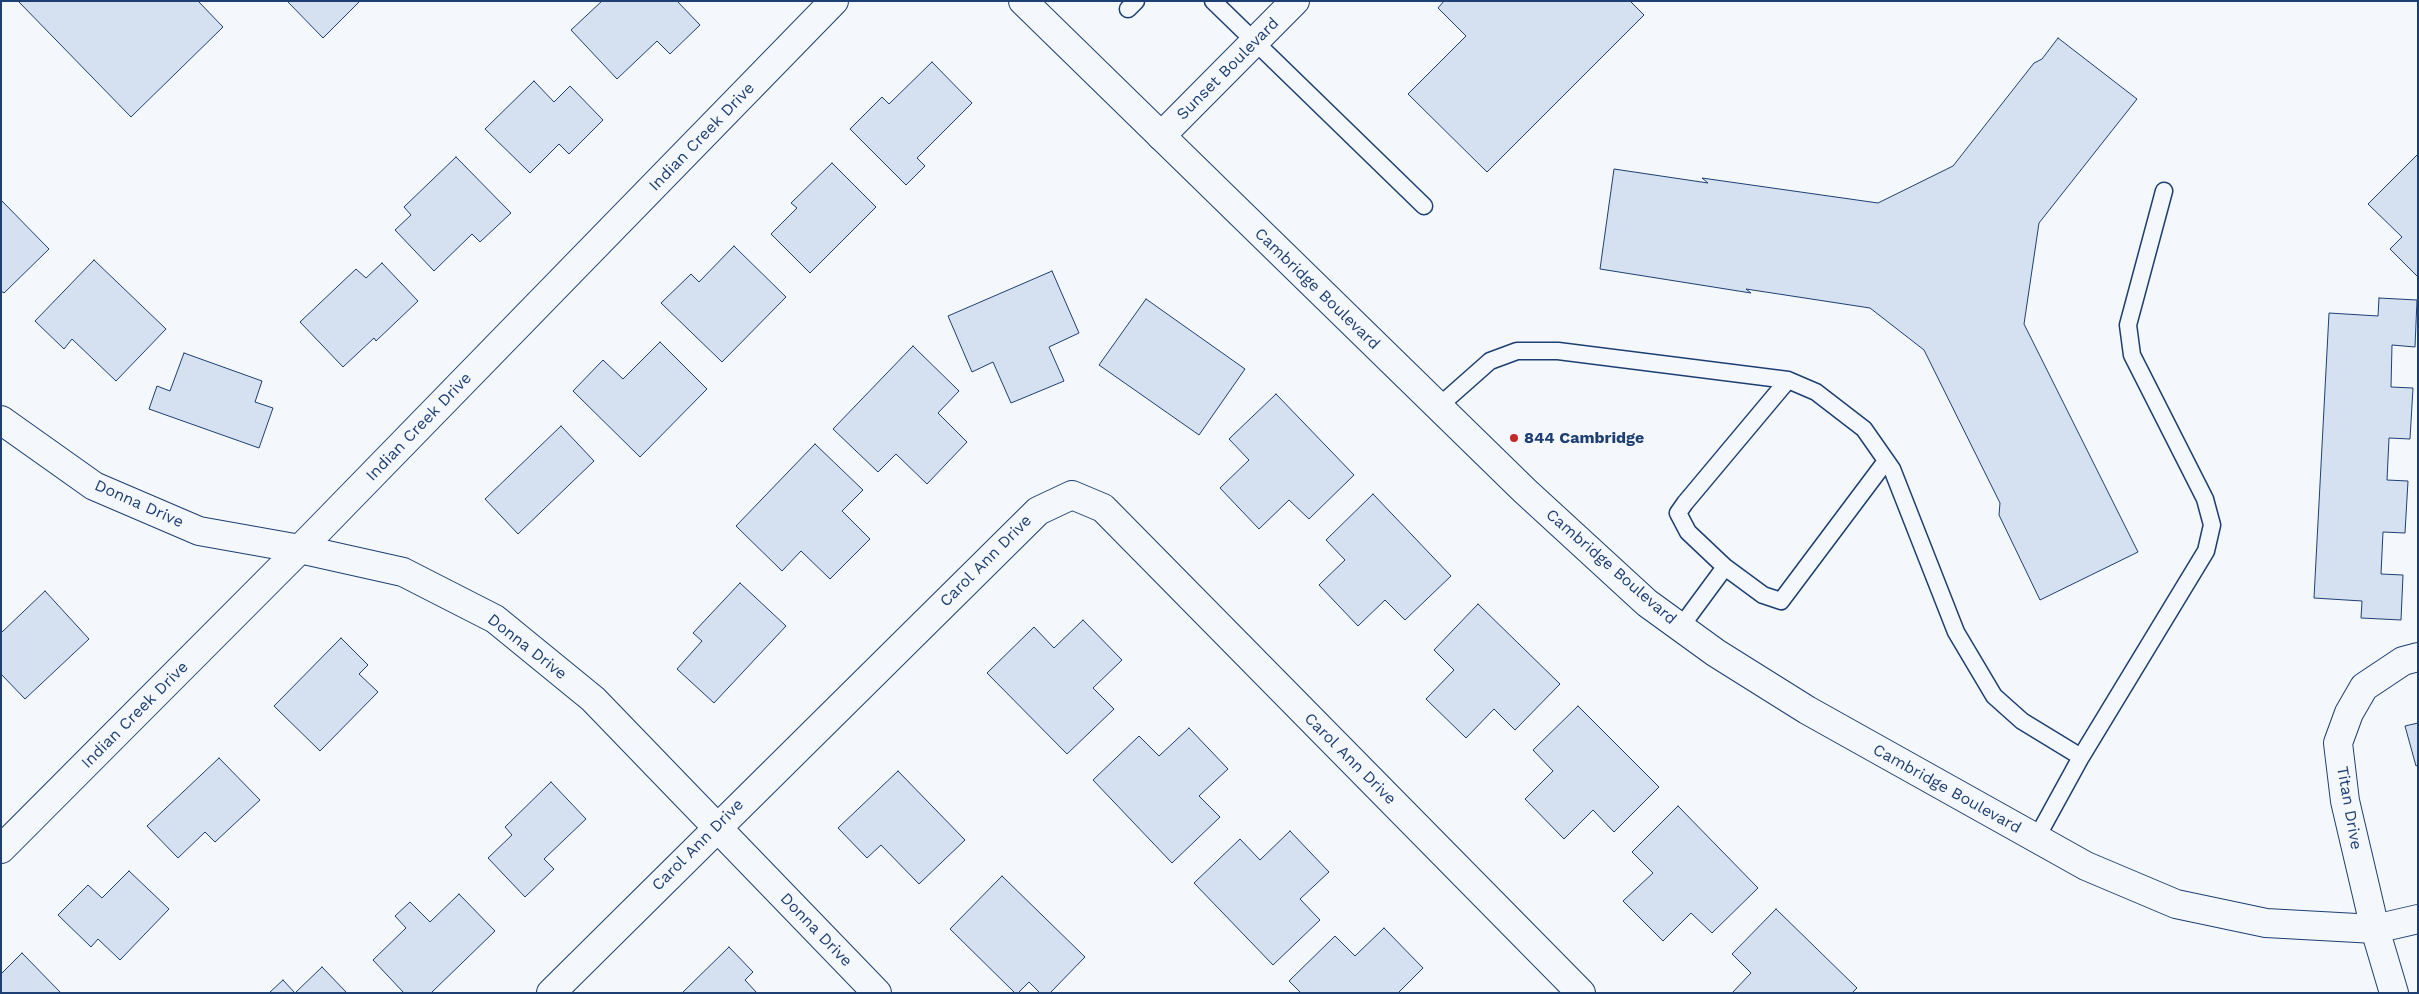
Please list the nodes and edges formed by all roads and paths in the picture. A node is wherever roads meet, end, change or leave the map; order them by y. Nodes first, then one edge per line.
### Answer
1 (834, 1) edge
2 (1023, 1) edge
3 (1213, 1) edge
4 (1295, 1) edge
5 (1255, 42) junction
6 (1161, 136) junction
7 (2164, 191) dead end
8 (1424, 206) dead end
9 (1788, 380) junction
10 (1438, 407) junction
11 (1, 420) edge
12 (1886, 461) junction
13 (300, 549) junction
14 (1725, 566) junction
15 (1680, 628) junction
16 (2418, 657) edge
17 (2081, 757) junction
18 (716, 826) junction
19 (2036, 839) junction
20 (1, 849) edge
21 (2418, 919) edge
22 (2375, 928) junction
23 (551, 993) edge
24 (877, 993) edge
25 (1581, 993) edge
26 (2394, 993) edge

1 - 13 street, Indian Creek Drive
2 - 6 street, Cambridge Boulevard
3 - 5 lane
4 - 5 street, Sunset Boulevard
5 - 6 street, Sunset Boulevard
5 - 8 lane
6 - 10 street, Cambridge Boulevard
7 - 17 lane
9 - 10 lane
9 - 12 lane
9 - 14 lane
10 - 15 street, Cambridge Boulevard
11 - 13 street, Donna Drive
12 - 14 lane
12 - 17 lane
13 - 18 street, Donna Drive
13 - 20 street, Indian Creek Drive
14 - 15 lane
15 - 19 street, Cambridge Boulevard
16 - 22 street, Titan Drive
17 - 19 lane
18 - 23 street, Carol Ann Drive
18 - 24 street, Donna Drive
18 - 25 street, Carol Ann Drive
19 - 22 street, Cambridge Boulevard
21 - 22 street, Cambridge Boulevard
22 - 26 street, Titan Drive

